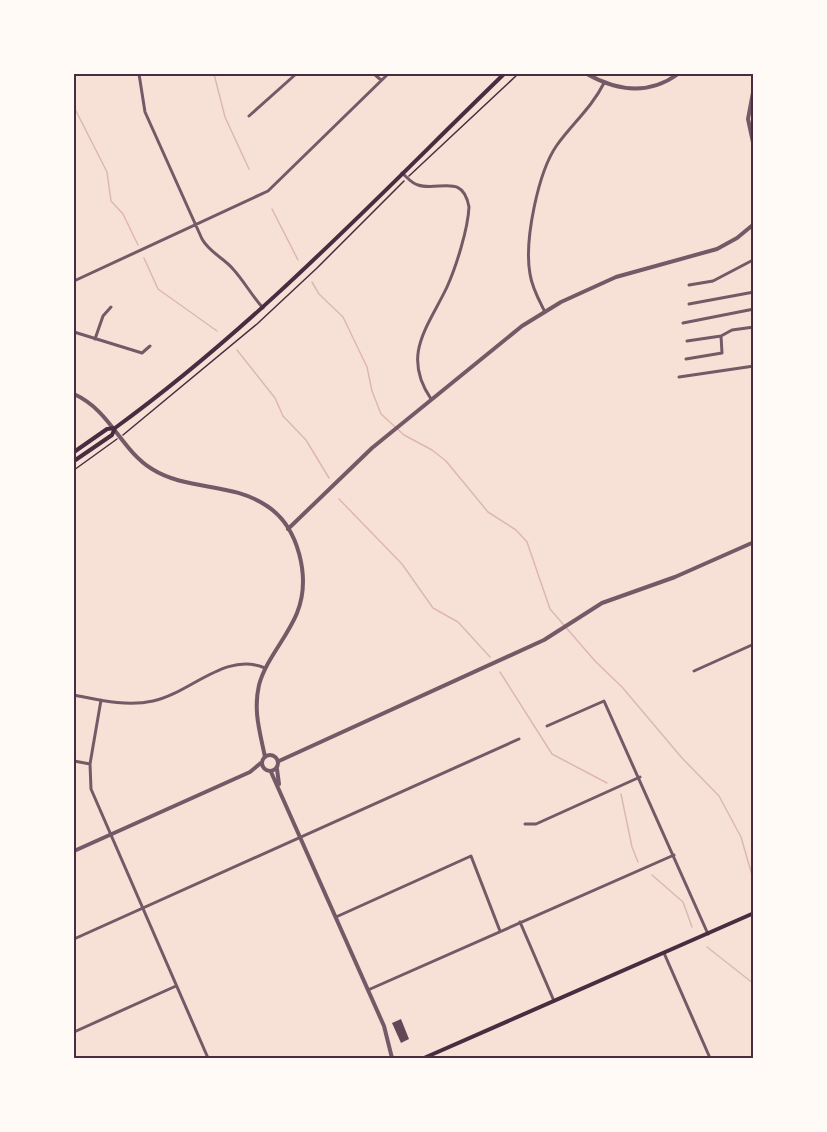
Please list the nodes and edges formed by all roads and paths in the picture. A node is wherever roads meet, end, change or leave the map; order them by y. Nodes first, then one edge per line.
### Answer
1 (139, 74) edge
2 (296, 74) edge
3 (374, 74) edge
4 (388, 74) edge
5 (504, 74) edge
6 (518, 74) edge
7 (587, 74) edge
8 (678, 74) edge
9 (381, 80) junction
10 (604, 83) junction
11 (753, 87) edge
12 (249, 116) dead end
13 (753, 147) edge
14 (402, 172) junction
15 (413, 172) dead end
16 (402, 182) dead end
17 (753, 224) edge
18 (195, 225) junction
19 (753, 260) edge
20 (74, 281) edge
21 (688, 285) dead end
22 (753, 292) edge
23 (689, 304) dead end
24 (111, 307) dead end
25 (263, 308) junction
26 (753, 309) edge
27 (545, 312) junction
28 (683, 323) dead end
29 (753, 327) edge
30 (74, 332) edge
31 (721, 336) junction
32 (95, 339) junction
33 (687, 341) dead end
34 (150, 346) dead end
35 (686, 359) dead end
36 (753, 366) edge
37 (679, 377) dead end
38 (74, 394) edge
39 (431, 399) junction
40 (115, 428) junction
41 (127, 432) dead end
42 (116, 440) dead end
43 (74, 452) edge
44 (74, 461) edge
45 (74, 470) edge
46 (288, 530) junction
47 (753, 542) edge
48 (753, 644) edge
49 (265, 668) junction
50 (694, 671) dead end
51 (74, 695) edge
52 (101, 700) junction
53 (547, 726) dead end
54 (519, 740) dead end
55 (263, 746) junction
56 (271, 755) junction
57 (265, 757) junction
58 (278, 759) junction
59 (74, 761) edge
60 (262, 762) junction
61 (90, 764) junction
62 (264, 769) junction
63 (277, 769) junction
64 (250, 772) junction
65 (271, 772) junction
66 (640, 777) junction
67 (279, 785) junction
68 (525, 824) dead end
69 (111, 835) junction
70 (302, 837) junction
71 (74, 851) edge
72 (674, 855) junction
73 (142, 908) junction
74 (753, 913) edge
75 (336, 917) junction
76 (520, 922) junction
77 (501, 931) junction
78 (708, 934) junction
79 (74, 939) edge
80 (664, 953) junction
81 (176, 986) junction
82 (368, 990) junction
83 (554, 1001) junction
84 (74, 1032) edge
85 (208, 1059) edge
86 (392, 1059) edge
87 (424, 1059) edge
88 (710, 1059) edge

1 - 18 street
2 - 12 street
3 - 9 street
4 - 9 street
5 - 14 main road
6 - 15 path
7 - 10 street
8 - 10 street
9 - 18 street
10 - 27 street
11 - 13 street
14 - 25 main road
14 - 39 street
16 - 41 path
17 - 27 street
18 - 20 street
18 - 25 street
19 - 21 street
22 - 23 street
24 - 32 street
25 - 40 main road
26 - 28 street
27 - 39 street
29 - 31 street
30 - 32 street
31 - 33 street
31 - 35 street
32 - 34 street
36 - 37 street
38 - 40 street
39 - 46 street
40 - 43 main road
40 - 44 main road
40 - 46 street
42 - 45 path
46 - 49 street
47 - 58 street
48 - 50 street
49 - 52 street
49 - 55 street
51 - 52 street
52 - 61 street
53 - 66 street
54 - 70 street
55 - 56 street
55 - 57 street
56 - 57 street
56 - 58 street
57 - 60 street
58 - 63 street
59 - 61 street
60 - 62 street
60 - 64 street
61 - 69 street
62 - 64 street
62 - 65 street
63 - 65 street
63 - 67 street
64 - 69 street
65 - 67 street
66 - 68 street
66 - 72 street
67 - 70 street
69 - 71 street
69 - 73 street
70 - 73 street
70 - 75 street
72 - 76 street
72 - 78 street
73 - 79 street
73 - 81 street
74 - 78 main road
75 - 77 street
75 - 82 street
76 - 77 street
76 - 83 street
77 - 82 street
78 - 80 main road
80 - 83 main road
80 - 88 street
81 - 84 street
81 - 85 street
82 - 86 street
83 - 87 main road

